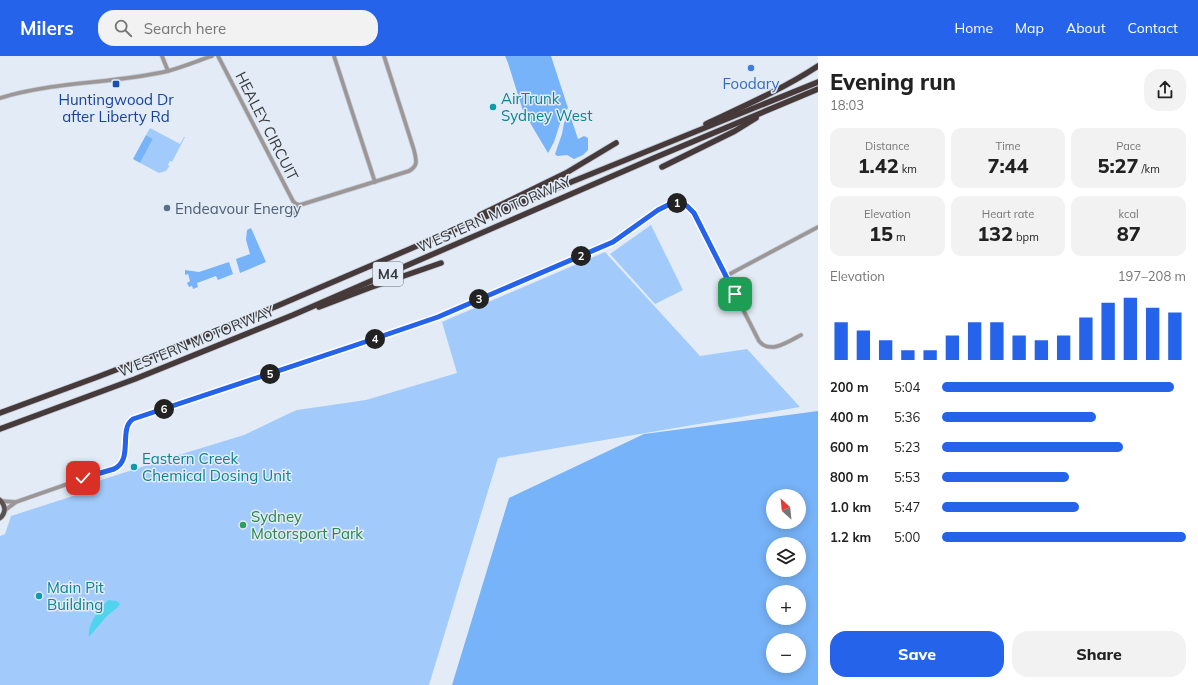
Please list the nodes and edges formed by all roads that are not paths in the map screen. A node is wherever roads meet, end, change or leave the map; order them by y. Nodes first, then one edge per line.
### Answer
1 (162, 56) edge
2 (212, 56) edge
3 (218, 56) edge
4 (334, 56) edge
5 (384, 56) edge
6 (818, 66) edge
7 (168, 71) junction
8 (818, 82) edge
9 (818, 89) edge
10 (0, 98) edge
11 (772, 108) junction
12 (681, 138) junction
13 (616, 143) dead end
14 (662, 167) dead end
15 (375, 182) junction
16 (298, 205) junction
17 (294, 214) dead end
18 (475, 221) junction
19 (818, 228) edge
20 (441, 263) dead end
21 (726, 276) junction
22 (294, 315) junction
23 (801, 335) dead end
24 (0, 413) edge
25 (0, 429) edge
26 (1, 501) edge
27 (16, 502) junction
28 (4, 511) junction
29 (0, 518) edge

1 - 7 street
2 - 7 street
3 - 16 street, HEALEY CIRCUIT
4 - 15 street
5 - 15 street
6 - 12 highway
7 - 10 street
8 - 12 highway, WESTERN MOTORWAY / M4
9 - 11 highway, WESTERN MOTORWAY / M4
11 - 14 highway
11 - 22 highway, WESTERN MOTORWAY / M4
12 - 18 highway, WESTERN MOTORWAY / M4
13 - 18 highway
15 - 16 street
16 - 17 street
18 - 24 highway, WESTERN MOTORWAY / M4
19 - 21 street
20 - 22 highway
21 - 23 street
21 - 27 street
22 - 25 highway, WESTERN MOTORWAY / M4
26 - 27 street
26 - 28 main road
27 - 28 street
28 - 29 main road

